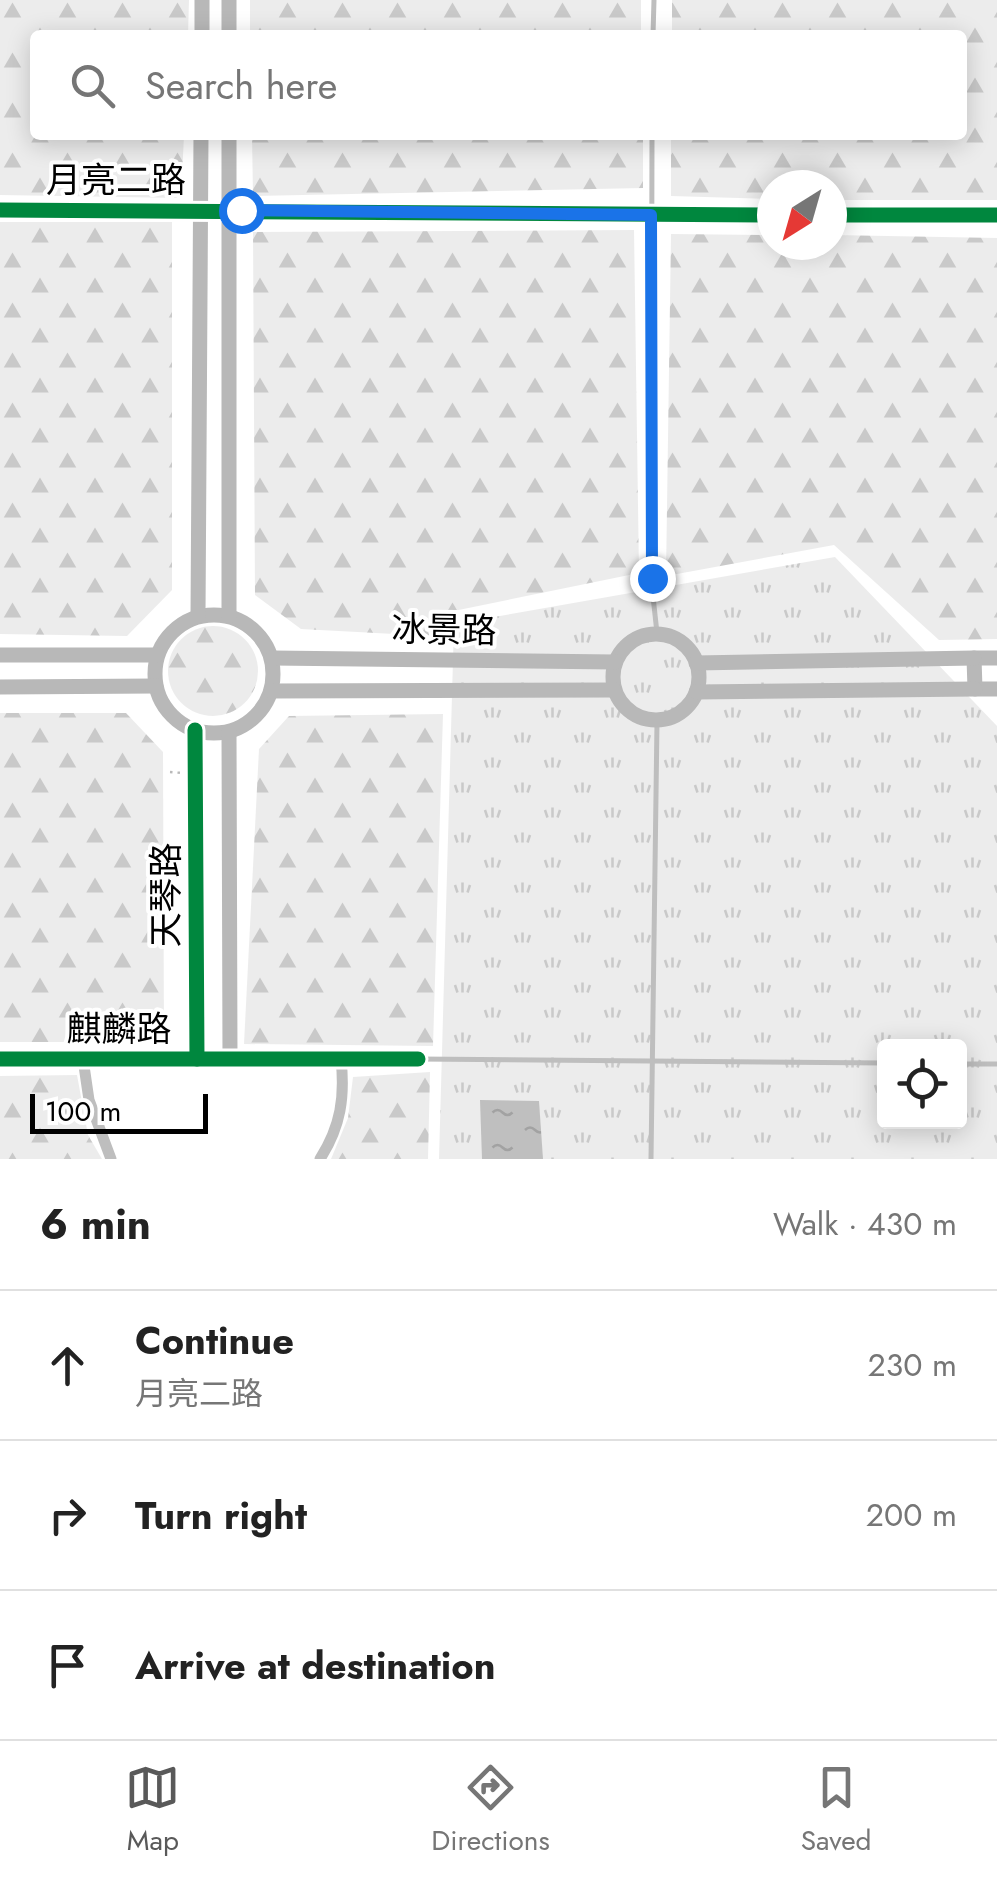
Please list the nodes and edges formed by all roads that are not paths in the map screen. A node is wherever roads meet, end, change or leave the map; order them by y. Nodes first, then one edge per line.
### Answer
1 (202, 0) edge
2 (230, 0) edge
3 (654, 0) edge
4 (202, 30) edge
5 (230, 30) edge
6 (653, 30) edge
7 (201, 140) edge
8 (230, 140) edge
9 (652, 140) edge
10 (0, 210) edge
11 (200, 210) junction
12 (230, 210) junction
13 (651, 215) junction
14 (757, 215) edge
15 (847, 215) edge
16 (997, 215) edge
17 (198, 616) junction
18 (229, 616) junction
19 (656, 633) junction
20 (157, 654) junction
21 (0, 655) edge
22 (272, 658) junction
23 (974, 658) junction
24 (997, 658) edge
25 (615, 662) junction
26 (696, 663) junction
27 (0, 686) edge
28 (156, 686) junction
29 (975, 689) junction
30 (997, 689) edge
31 (614, 690) junction
32 (272, 691) junction
33 (696, 692) junction
34 (656, 722) junction
35 (195, 730) junction
36 (230, 732) junction
37 (0, 1059) edge
38 (83, 1059) junction
39 (197, 1059) junction
40 (230, 1059) junction
41 (341, 1059) junction
42 (651, 1059) junction
43 (418, 1060) joint
44 (877, 1062) edge
45 (967, 1064) edge
46 (997, 1064) edge
47 (111, 1159) edge
48 (320, 1159) edge
49 (651, 1159) edge

1 - 4 main road
2 - 5 main road
3 - 6 lane
7 - 11 main road
8 - 12 main road
9 - 13 lane
10 - 11 main road, 月亮二路
11 - 12 main road, 月亮二路
11 - 17 main road
12 - 13 main road, 月亮二路
12 - 18 main road
13 - 14 main road, 月亮二路
13 - 19 lane
15 - 16 main road
17 - 18 main road
17 - 20 main road
18 - 22 main road
19 - 25 main road
19 - 26 main road
20 - 21 main road
20 - 28 main road
22 - 25 main road, 冰景路
22 - 32 main road
23 - 24 main road
23 - 26 main road
23 - 29 main road
25 - 31 main road
26 - 33 main road
27 - 28 main road
28 - 35 main road
29 - 30 main road
29 - 33 main road
31 - 32 main road, 冰景路
31 - 34 main road
32 - 36 main road
33 - 34 main road
34 - 42 lane
35 - 36 main road
35 - 39 main road, 天琴路
36 - 40 main road, 天琴路
37 - 38 street, 麒麟路
38 - 39 street, 麒麟路
38 - 47 street
39 - 40 street, 麒麟路
40 - 41 street, 麒麟路
41 - 43 street, 麒麟路
41 - 48 street
42 - 43 lane
42 - 44 lane
42 - 49 lane
45 - 46 lane

